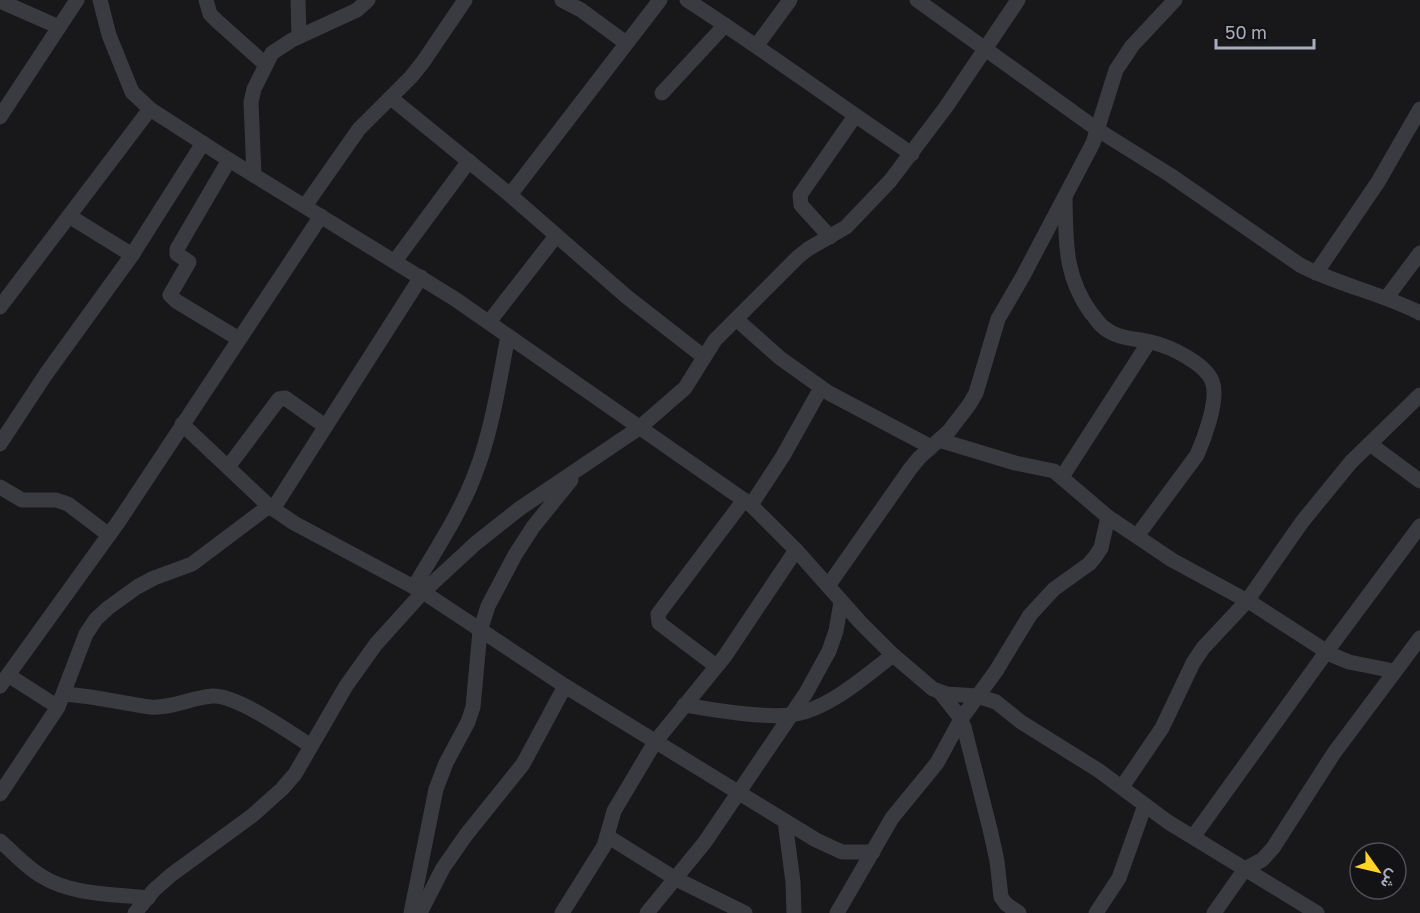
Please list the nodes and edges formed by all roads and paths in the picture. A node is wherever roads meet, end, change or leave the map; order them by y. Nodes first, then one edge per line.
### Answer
1 (77, 0) edge
2 (100, 0) edge
3 (206, 0) edge
4 (298, 0) edge
5 (368, 0) edge
6 (465, 0) edge
7 (562, 0) edge
8 (660, 0) edge
9 (687, 0) edge
10 (790, 0) edge
11 (917, 0) edge
12 (1018, 0) edge
13 (1175, 0) edge
14 (0, 1) edge
15 (725, 25) junction
16 (59, 27) junction
17 (299, 36) junction
18 (626, 43) junction
19 (757, 45) junction
20 (986, 48) junction
21 (265, 64) junction
22 (662, 93) dead end
23 (391, 98) junction
24 (1420, 109) edge
25 (150, 110) junction
26 (855, 116) junction
27 (0, 117) edge
28 (1098, 130) junction
29 (203, 143) junction
30 (912, 154) junction
31 (229, 160) junction
32 (469, 161) junction
33 (254, 175) junction
34 (510, 195) junction
35 (1065, 195) junction
36 (305, 206) junction
37 (69, 216) junction
38 (321, 216) junction
39 (556, 236) junction
40 (831, 237) junction
41 (1420, 253) edge
42 (132, 255) junction
43 (395, 261) junction
44 (1316, 273) junction
45 (420, 277) junction
46 (1387, 297) junction
47 (0, 307) edge
48 (1420, 313) edge
49 (736, 319) junction
50 (489, 322) junction
51 (508, 336) junction
52 (239, 339) junction
53 (1149, 342) junction
54 (704, 357) junction
55 (821, 388) junction
56 (1420, 395) edge
57 (182, 424) junction
58 (326, 426) junction
59 (639, 428) junction
60 (0, 444) edge
61 (935, 444) junction
62 (1370, 444) junction
63 (582, 466) junction
64 (228, 467) junction
65 (1062, 477) junction
66 (1420, 481) edge
67 (0, 487) edge
68 (748, 502) junction
69 (271, 507) junction
70 (1108, 517) junction
71 (1420, 526) edge
72 (109, 535) junction
73 (1137, 536) junction
74 (796, 550) junction
75 (828, 586) junction
76 (419, 590) junction
77 (1247, 601) junction
78 (841, 602) junction
79 (480, 631) junction
80 (1420, 638) edge
81 (1327, 651) junction
82 (893, 655) junction
83 (716, 666) junction
84 (1395, 672) junction
85 (4, 681) edge
86 (565, 686) junction
87 (940, 692) junction
88 (977, 696) junction
89 (61, 701) junction
90 (684, 705) junction
91 (791, 715) junction
92 (961, 720) junction
93 (655, 742) junction
94 (311, 746) junction
95 (1122, 788) junction
96 (738, 793) junction
97 (0, 794) edge
98 (1145, 805) junction
99 (785, 821) junction
100 (607, 836) junction
101 (1193, 837) junction
102 (0, 841) edge
103 (873, 852) junction
104 (1245, 870) junction
105 (676, 879) junction
106 (148, 898) junction
107 (135, 913) edge
108 (411, 913) edge
109 (420, 913) edge
110 (562, 913) edge
111 (647, 913) edge
112 (745, 913) edge
113 (794, 913) edge
114 (837, 913) edge
115 (1019, 913) edge
116 (1096, 913) edge
117 (1214, 913) edge
118 (1317, 913) edge

1 - 16 street
2 - 25 street
3 - 21 street
4 - 17 street
5 - 17 street
6 - 23 street
7 - 18 street
8 - 18 street
9 - 15 street
10 - 19 street
11 - 20 street
12 - 20 street
13 - 28 street
14 - 16 street
15 - 19 street
15 - 22 street
16 - 27 street
17 - 21 street
18 - 34 street
19 - 26 street
20 - 28 street
20 - 30 street
21 - 33 street
23 - 32 street
23 - 36 street
24 - 44 street
25 - 29 street
25 - 37 street
26 - 30 street
26 - 40 street
28 - 35 street
28 - 44 street
29 - 31 street
29 - 42 street
30 - 40 street
31 - 33 street
31 - 52 street
32 - 34 street
32 - 43 street
33 - 36 street
34 - 39 street
35 - 53 street
35 - 61 street
36 - 38 street
37 - 42 street
37 - 47 street
38 - 43 street
38 - 52 street
39 - 50 street
39 - 54 street
40 - 49 street
41 - 46 street
42 - 60 street
43 - 45 street
44 - 46 street
45 - 50 street
45 - 58 street
46 - 48 street
49 - 54 street
49 - 55 street
50 - 51 street
51 - 59 street
51 - 76 street
52 - 57 street
53 - 65 street
53 - 73 street
54 - 59 street
55 - 61 street
55 - 68 street
56 - 62 street
57 - 64 street
57 - 72 street
58 - 64 street
58 - 69 street
59 - 63 street
59 - 68 street
61 - 65 street
61 - 75 street
62 - 66 street
62 - 77 street
63 - 76 street
63 - 79 street
64 - 69 street
65 - 70 street
67 - 72 street
68 - 74 street
68 - 83 street
69 - 76 street
69 - 89 street
70 - 73 street
70 - 88 street
71 - 81 street
72 - 85 street
73 - 77 street
74 - 75 street
74 - 83 street
75 - 78 street
76 - 79 street
76 - 94 street
77 - 81 street
77 - 95 street
78 - 82 street
78 - 91 street
79 - 86 street
79 - 108 street
80 - 84 street
81 - 84 street
81 - 101 street
82 - 87 street
82 - 91 street
83 - 90 street
84 - 104 street
85 - 89 street
86 - 93 street
86 - 109 street
87 - 88 street
87 - 92 street
88 - 92 street
88 - 95 street
89 - 94 street
89 - 97 street
90 - 91 street
90 - 93 street
91 - 96 street
92 - 103 street
92 - 115 street
93 - 96 street
93 - 100 street
94 - 106 street
95 - 98 street
96 - 99 street
96 - 105 street
98 - 101 street
98 - 116 street
99 - 103 street
99 - 113 street
100 - 105 street
100 - 110 street
101 - 104 street
102 - 106 street
103 - 114 street
104 - 117 street
104 - 118 street
105 - 111 street
105 - 112 street
106 - 107 street

